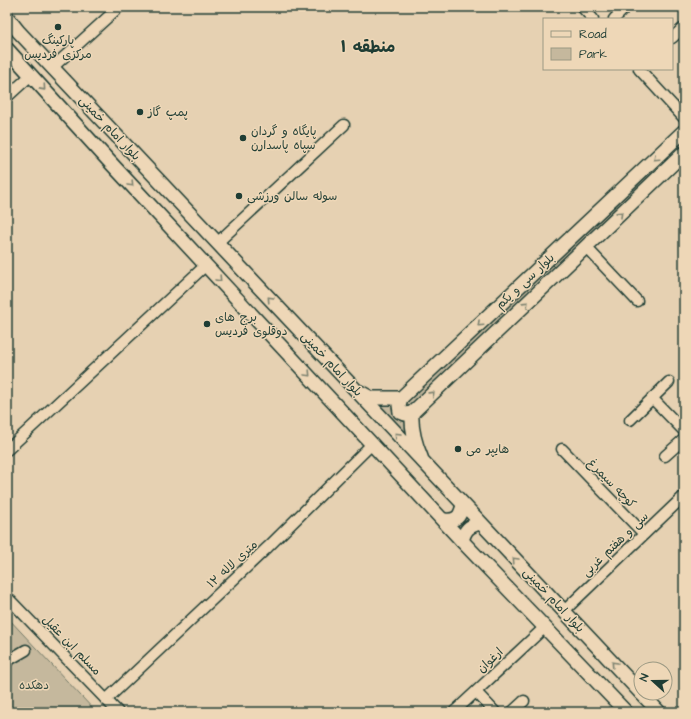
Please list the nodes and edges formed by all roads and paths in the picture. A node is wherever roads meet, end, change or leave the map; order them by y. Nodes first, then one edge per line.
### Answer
1 (119, 7) edge
2 (582, 7) edge
3 (626, 7) edge
4 (7, 17) edge
5 (592, 18) edge
6 (615, 18) edge
7 (682, 29) dead end
8 (673, 37) edge
9 (7, 49) edge
10 (53, 67) junction
11 (640, 70) edge
12 (31, 75) junction
13 (7, 97) edge
14 (684, 118) edge
15 (344, 125) dead end
16 (684, 131) edge
17 (684, 153) edge
18 (217, 243) junction
19 (586, 247) junction
20 (206, 265) junction
21 (637, 301) dead end
22 (668, 382) dead end
23 (356, 390) junction
24 (401, 398) junction
25 (652, 398) junction
26 (412, 413) junction
27 (630, 420) dead end
28 (684, 430) edge
29 (684, 439) edge
30 (372, 444) junction
31 (562, 449) dead end
32 (7, 450) edge
33 (665, 456) dead end
34 (425, 464) junction
35 (684, 496) edge
36 (463, 505) junction
37 (444, 520) junction
38 (480, 523) junction
39 (644, 534) junction
40 (462, 540) junction
41 (7, 597) edge
42 (564, 611) junction
43 (545, 627) junction
44 (26, 650) dead end
45 (7, 661) edge
46 (633, 684) edge
47 (476, 692) junction
48 (106, 700) junction
49 (524, 701) dead end
50 (649, 701) edge
51 (118, 712) edge
52 (454, 712) edge
53 (495, 712) edge
54 (512, 712) edge
55 (626, 712) edge
56 (659, 712) edge

1 - 10 street
2 - 5 street
3 - 6 street
4 - 10 main road, بلوار امام خمینی
7 - 8 street
9 - 12 main road, بلوار امام خمینی
10 - 18 main road, بلوار امام خمینی
11 - 14 street
12 - 13 street
12 -> 20 main road, بلوار امام خمینی
15 - 18 street
16 -> 24 main road, بلوار سی و یکم
19 -> 17 main road, بلوار سی و یکم
23 -> 18 main road, بلوار امام خمینی
19 - 21 street
26 -> 19 main road, بلوار سی و یکم
20 -> 30 main road, بلوار امام خمینی
20 - 32 street
22 - 25 street
23 - 24 main road
34 -> 23 main road, بلوار امام خمینی
24 - 26 main road
25 - 27 street
25 - 28 street
26 - 34 main road
29 - 33 street
30 - 37 main road, بلوار امام خمینی
30 - 48 street, ۱۲ متری لاله
31 - 39 street, کوچه سیمرغ
34 - 36 main road, بلوار امام خمینی
35 - 39 street, سی و هفتم غربی
36 - 37 main road
36 - 38 main road, بلوار امام خمینی
37 - 40 main road, بلوار امام خمینی
38 - 40 main road
42 -> 38 main road, بلوار امام خمینی
39 - 42 street, سی و هفتم غربی
40 - 43 main road, بلوار امام خمینی
41 - 48 street, مسلم ابن عقیل
46 -> 42 main road, بلوار امام خمینی
43 - 47 street, ارغوان
43 - 55 main road, بلوار امام خمینی
44 - 45 street
47 - 52 street, ارغوان
47 - 53 street
48 - 51 street, مسلم ابن عقیل
49 - 54 street
50 - 56 main road, بلوار امام خمینی

